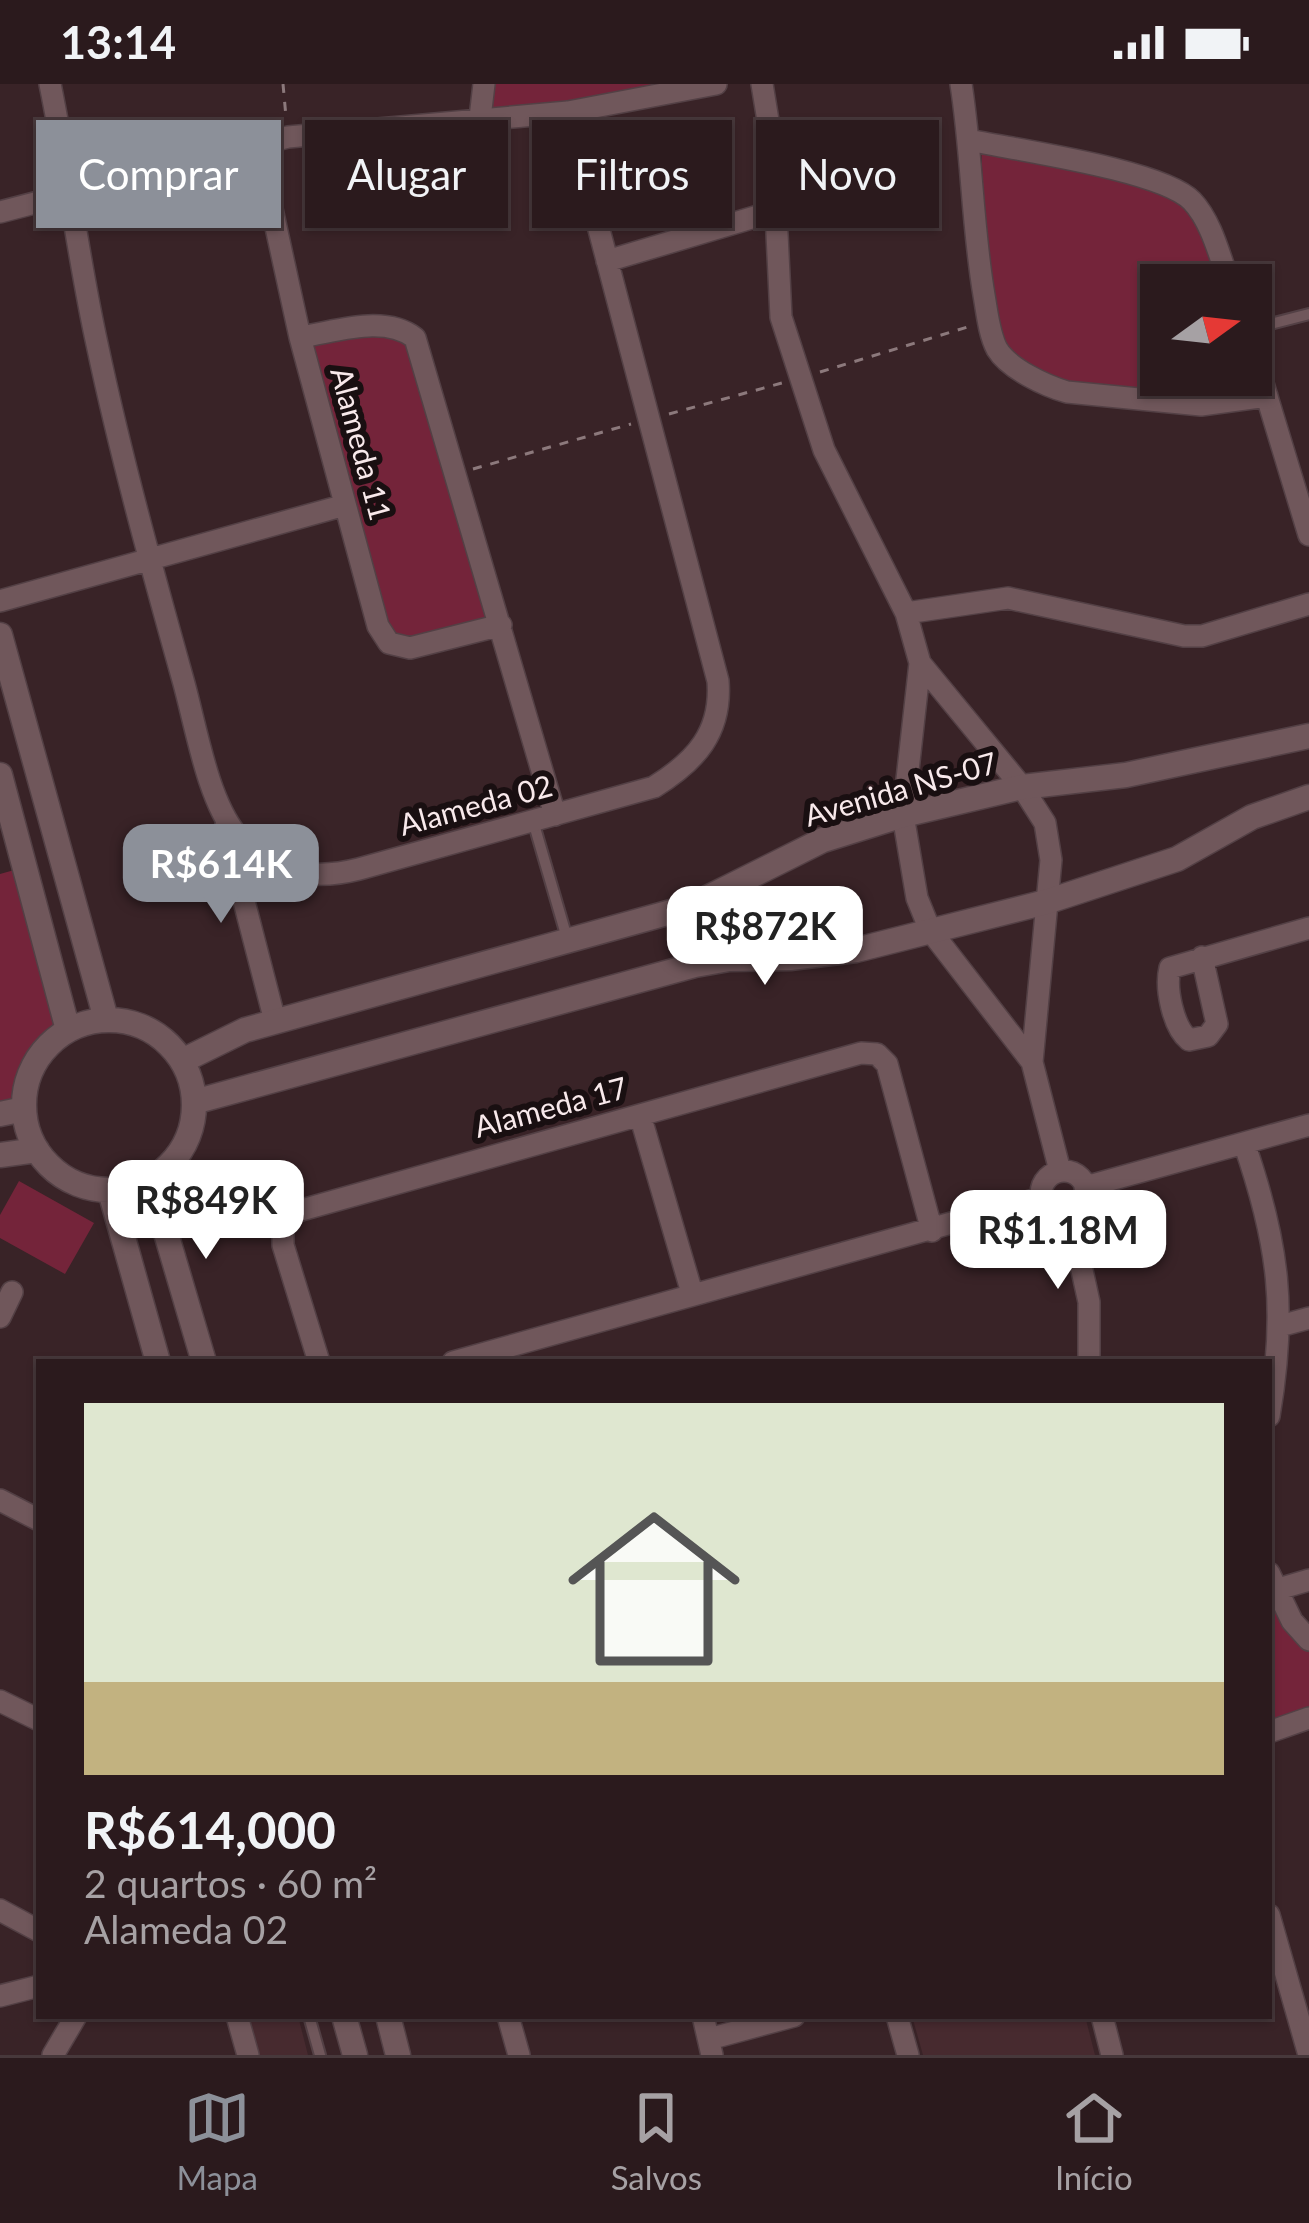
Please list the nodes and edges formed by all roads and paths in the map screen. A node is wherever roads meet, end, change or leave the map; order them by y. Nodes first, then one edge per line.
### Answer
1 (50, 84) edge
2 (283, 84) edge
3 (484, 84) edge
4 (716, 84) edge
5 (762, 84) edge
6 (961, 84) edge
7 (568, 112) junction
8 (480, 118) junction
9 (57, 120) edge
10 (768, 120) edge
11 (288, 137) junction
12 (281, 139) edge
13 (969, 140) junction
14 (36, 203) edge
15 (0, 212) edge
16 (756, 217) edge
17 (75, 228) edge
18 (275, 228) edge
19 (776, 228) edge
20 (607, 261) junction
21 (1222, 264) edge
22 (1309, 314) edge
23 (989, 321) junction
24 (1272, 324) edge
25 (300, 338) junction
26 (799, 379) junction
27 (1268, 396) joint
28 (647, 420) junction
29 (454, 474) junction
30 (345, 505) junction
31 (1309, 535) edge
32 (149, 559) junction
33 (0, 601) edge
34 (1309, 604) edge
35 (906, 613) junction
36 (501, 625) junction
37 (0, 635) edge
38 (920, 664) junction
39 (1309, 736) edge
40 (0, 775) edge
41 (1022, 787) junction
42 (1309, 797) edge
43 (903, 814) junction
44 (222, 815) junction
45 (544, 818) junction
46 (1046, 902) junction
47 (1309, 928) edge
48 (930, 930) junction
49 (568, 940) junction
50 (1202, 957) dead end
51 (106, 1019) junction
52 (275, 1022) junction
53 (68, 1030) junction
54 (182, 1061) junction
55 (1032, 1062) junction
56 (194, 1102) junction
57 (12, 1112) edge
58 (640, 1115) junction
59 (1309, 1125) edge
60 (1244, 1143) junction
61 (37, 1150) junction
62 (0, 1155) edge
63 (1060, 1171) junction
64 (150, 1179) junction
65 (1085, 1187) junction
66 (110, 1192) junction
67 (1041, 1198) junction
68 (1070, 1216) junction
69 (932, 1231) junction
70 (12, 1292) dead end
71 (692, 1293) junction
72 (0, 1317) edge
73 (1309, 1318) edge
74 (1280, 1326) junction
75 (515, 1354) edge
76 (157, 1359) edge
77 (203, 1359) edge
78 (318, 1359) edge
79 (476, 1359) edge
80 (1089, 1359) edge
81 (1272, 1391) edge
82 (0, 1500) edge
83 (36, 1518) edge
84 (1309, 1580) edge
85 (1272, 1582) edge
86 (1309, 1640) edge
87 (0, 1701) edge
88 (1309, 1718) edge
89 (36, 1719) edge
90 (1272, 1731) edge
91 (0, 1910) edge
92 (1272, 1920) edge
93 (36, 1929) edge
94 (1298, 1967) edge
95 (36, 1987) edge
96 (0, 1996) edge
97 (74, 2019) edge
98 (238, 2019) edge
99 (310, 2019) edge
100 (345, 2019) edge
101 (389, 2019) edge
102 (509, 2019) edge
103 (781, 2019) edge
104 (898, 2019) edge
105 (1103, 2019) edge
106 (708, 2036) edge
107 (52, 2055) edge
108 (248, 2055) edge
109 (320, 2055) edge
110 (355, 2055) edge
111 (398, 2055) edge
112 (519, 2055) edge
113 (908, 2055) edge
114 (1112, 2055) edge
115 (1309, 2055) edge

1 - 9 street, Alameda 02
2 - 11 path
3 - 8 street
4 - 7 street
5 - 10 street
6 - 13 street
7 - 8 street
7 - 20 street, Alameda 02
8 - 11 street
11 - 12 street
13 - 21 street
13 - 23 street
14 - 15 street
16 - 20 street
17 - 32 street, Alameda 02
18 - 25 street, Alameda 11
19 - 26 street
20 - 28 street, Alameda 02
22 - 24 lane
23 - 26 path
23 - 27 street
25 - 29 street
25 - 30 street, Alameda 11
26 - 28 path
26 - 35 street
27 - 31 street
28 - 29 path
28 - 45 street, Alameda 02
29 - 36 street
30 - 32 street
30 - 36 street, Alameda 11
32 - 33 street
32 - 44 street, Alameda 02
34 - 35 street
35 - 38 street
36 - 45 street
37 - 51 street
38 - 41 street
38 - 43 street
39 - 41 street, Avenida NS-07
40 - 53 street
41 - 43 street, Avenida NS-07
41 - 46 street
42 - 46 street
43 - 48 street
43 - 49 street, Avenida NS-07
44 - 45 street, Alameda 02
44 - 52 street
45 - 49 lane
46 - 48 street
46 - 55 street
47 - 50 street
48 - 55 street
48 - 56 street
49 - 52 street, Avenida NS-07
51 - 53 street
51 - 54 street
52 - 54 street, Avenida NS-07
53 - 57 street
54 - 56 street
55 - 63 street
56 - 64 street
57 - 61 street
58 - 69 street, Alameda 17
58 - 71 street
58 - 78 street, Alameda 17
59 - 60 street
60 - 65 street
60 - 74 street
61 - 62 street
61 - 66 street
63 - 65 street
63 - 67 street
64 - 66 street
64 - 77 street
65 - 68 street
66 - 76 street
67 - 68 street
67 - 69 street
68 - 80 street
69 - 71 street
70 - 72 street
71 - 75 street
73 - 74 street
74 - 81 street
75 - 79 street
82 - 83 street
84 - 85 street
85 - 86 street
87 - 89 street
88 - 90 street
91 - 93 street
92 - 94 street
94 - 115 street
95 - 96 street
97 - 107 street
98 - 108 street
99 - 109 lane
100 - 110 street
101 - 111 street
102 - 112 street
103 - 106 street
104 - 113 street
105 - 114 street

